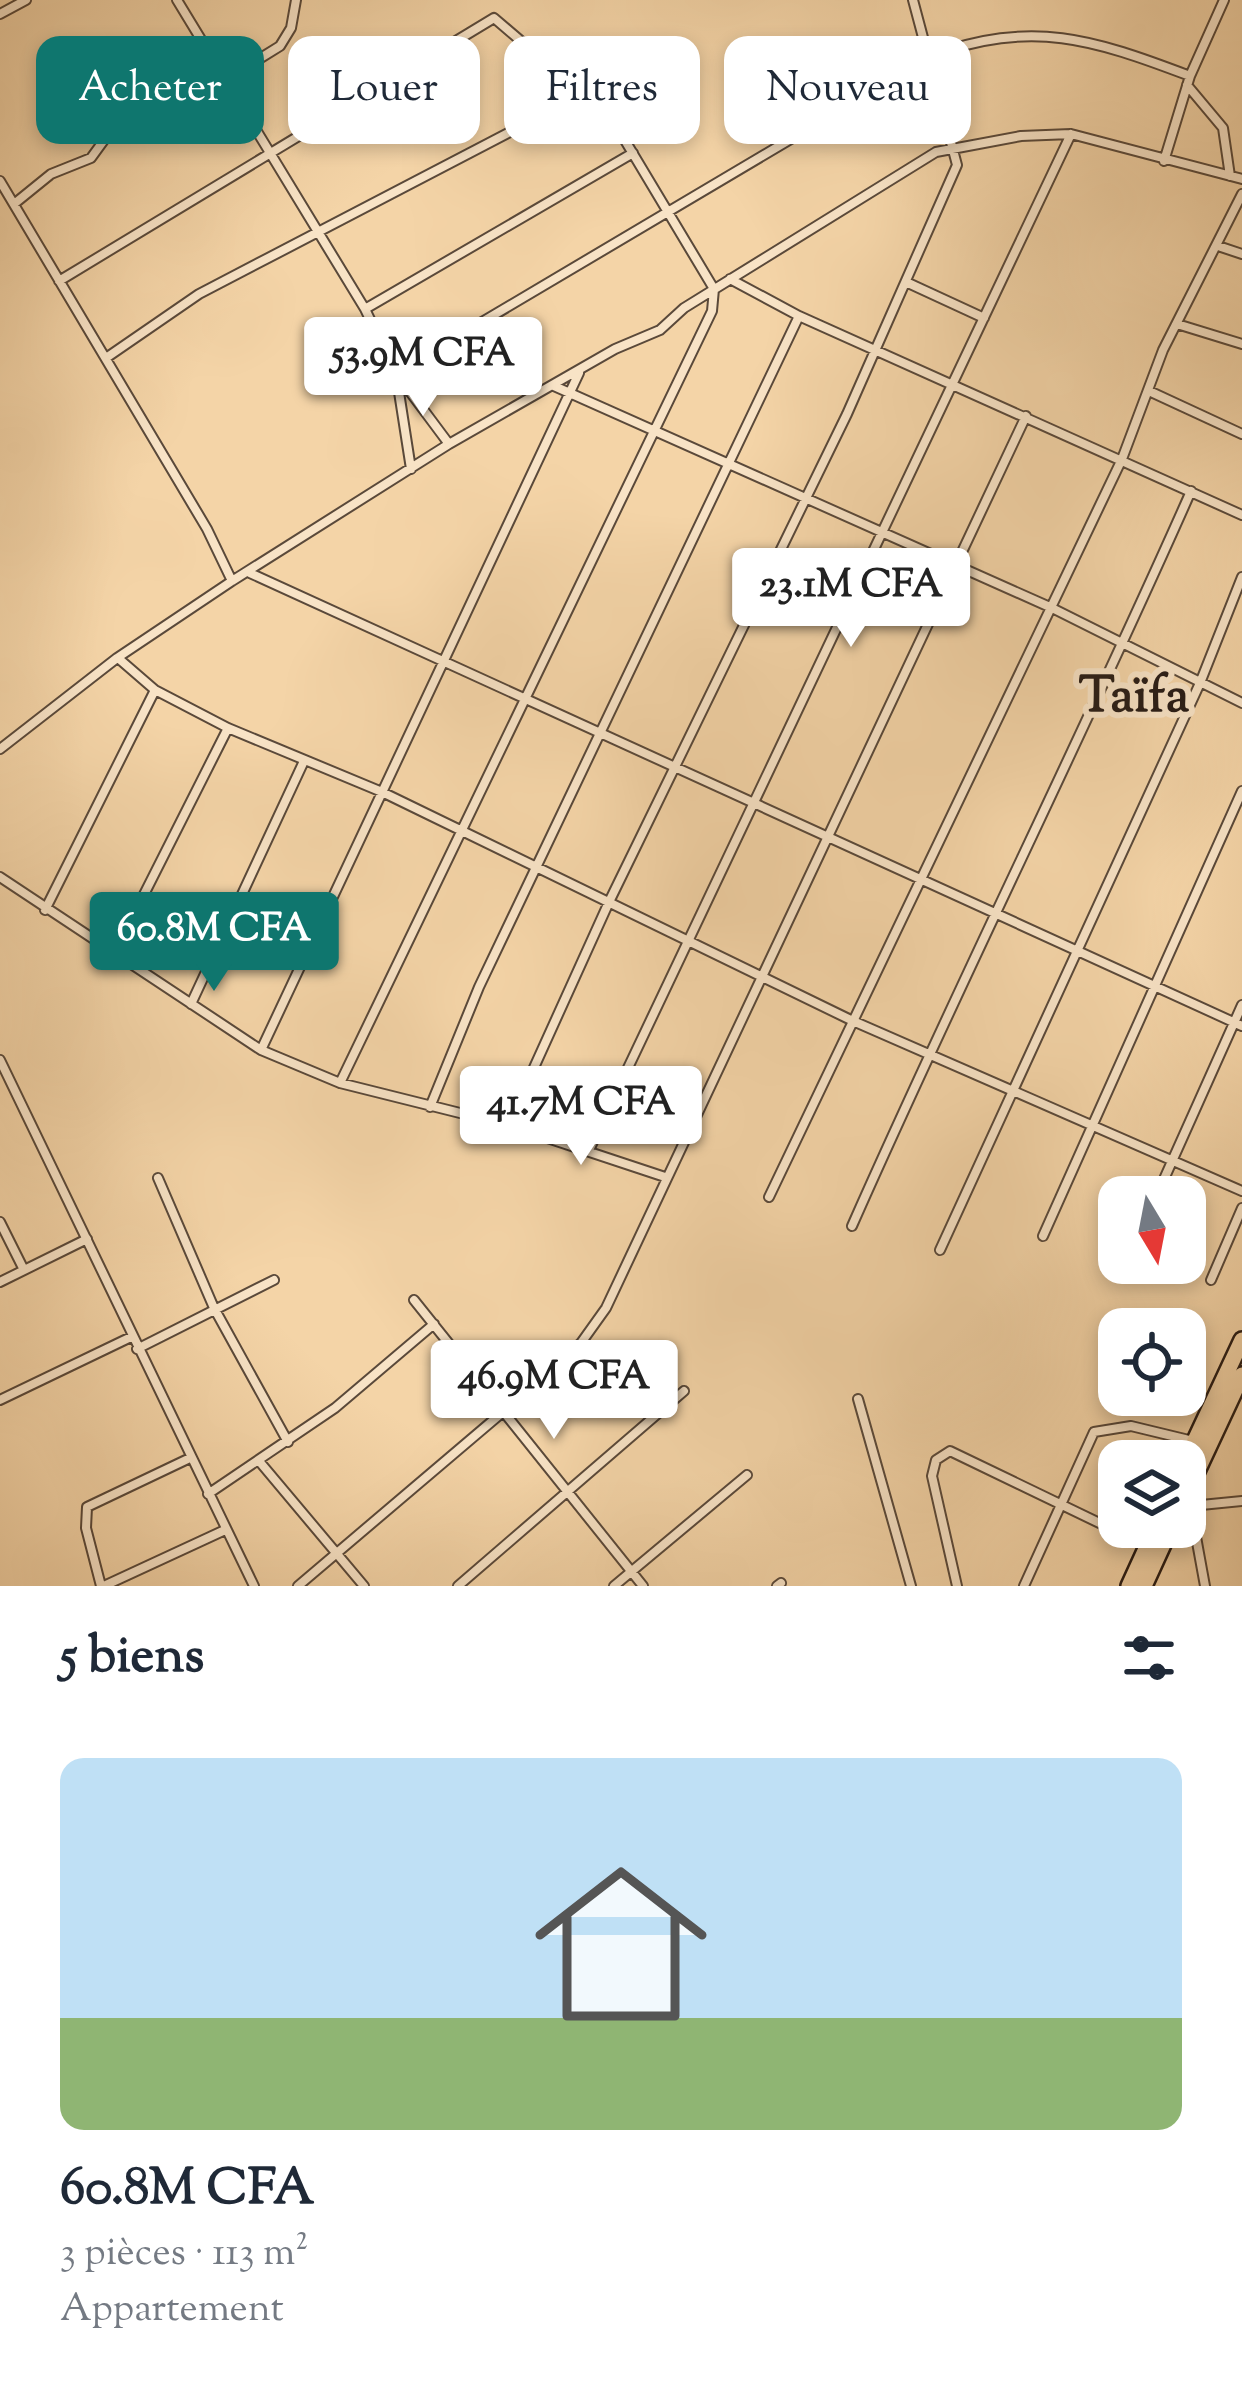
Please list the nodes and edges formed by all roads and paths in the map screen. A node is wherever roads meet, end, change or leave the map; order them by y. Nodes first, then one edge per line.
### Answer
1 (26, 0) edge
2 (177, 0) edge
3 (296, 0) edge
4 (913, 0) edge
5 (1224, 0) edge
6 (0, 14) edge
7 (200, 36) edge
8 (515, 36) edge
9 (925, 36) edge
10 (971, 45) edge
11 (264, 54) edge
12 (1189, 80) junction
13 (1071, 134) junction
14 (504, 135) edge
15 (264, 143) edge
16 (101, 144) edge
17 (627, 144) edge
18 (783, 144) edge
19 (956, 144) edge
20 (957, 149) junction
21 (270, 153) junction
22 (633, 153) junction
23 (1164, 161) junction
24 (1230, 176) junction
25 (1242, 179) edge
26 (0, 181) edge
27 (1242, 194) edge
28 (14, 204) junction
29 (668, 212) junction
30 (318, 232) junction
31 (1218, 246) junction
32 (1242, 254) edge
33 (730, 279) junction
34 (59, 281) junction
35 (906, 282) junction
36 (713, 289) junction
37 (365, 309) junction
38 (799, 316) junction
39 (984, 318) junction
40 (1177, 324) junction
41 (1242, 344) edge
42 (878, 347) junction
43 (106, 358) junction
44 (579, 372) junction
45 (396, 373) junction
46 (951, 380) junction
47 (554, 386) junction
48 (1149, 391) junction
49 (572, 392) junction
50 (1026, 416) junction
51 (655, 429) junction
52 (1242, 434) edge
53 (449, 444) junction
54 (1122, 458) junction
55 (729, 463) junction
56 (411, 470) junction
57 (1190, 491) junction
58 (804, 495) junction
59 (1242, 515) edge
60 (883, 535) junction
61 (954, 565) junction
62 (250, 573) junction
63 (1242, 577) edge
64 (232, 581) junction
65 (1052, 608) junction
66 (1124, 643) junction
67 (117, 658) junction
68 (444, 659) junction
69 (1200, 683) junction
70 (155, 690) junction
71 (525, 698) junction
72 (1242, 703) edge
73 (228, 728) junction
74 (600, 732) junction
75 (0, 749) edge
76 (304, 761) junction
77 (676, 766) junction
78 (1242, 791) edge
79 (382, 792) junction
80 (752, 802) junction
81 (459, 832) junction
82 (827, 834) junction
83 (536, 867) junction
84 (0, 877) edge
85 (923, 880) junction
86 (609, 902) junction
87 (45, 910) junction
88 (995, 915) junction
89 (688, 938) junction
90 (1075, 948) junction
91 (116, 952) junction
92 (761, 973) junction
93 (1157, 988) junction
94 (190, 1004) junction
95 (1242, 1005) edge
96 (853, 1021) junction
97 (1238, 1024) edge
98 (261, 1050) junction
99 (928, 1053) junction
100 (0, 1060) edge
101 (340, 1083) junction
102 (1013, 1090) junction
103 (430, 1107) junction
104 (508, 1125) junction
105 (1094, 1125) junction
106 (590, 1148) junction
107 (1171, 1160) junction
108 (1165, 1176) edge
109 (665, 1177) junction
110 (158, 1178) dead end
111 (1242, 1191) edge
112 (769, 1197) dead end
113 (1242, 1208) edge
114 (0, 1222) edge
115 (852, 1226) dead end
116 (1043, 1236) dead end
117 (87, 1239) junction
118 (940, 1250) dead end
119 (24, 1270) junction
120 (274, 1280) dead end
121 (1211, 1280) dead end
122 (0, 1282) edge
123 (414, 1300) dead end
124 (214, 1308) junction
125 (434, 1324) junction
126 (131, 1337) junction
127 (1242, 1340) edge
128 (137, 1348) junction
129 (1242, 1375) edge
130 (684, 1391) dead end
131 (858, 1399) dead end
132 (0, 1400) edge
133 (501, 1409) junction
134 (1186, 1440) edge
135 (1195, 1440) edge
136 (288, 1442) junction
137 (1206, 1457) edge
138 (190, 1458) junction
139 (259, 1461) junction
140 (747, 1475) dead end
141 (565, 1492) junction
142 (208, 1494) junction
143 (1206, 1499) edge
144 (1242, 1501) edge
145 (1062, 1504) junction
146 (1098, 1522) edge
147 (225, 1530) junction
148 (1146, 1548) edge
149 (1161, 1548) edge
150 (1198, 1548) edge
151 (337, 1553) junction
152 (630, 1570) junction
153 (102, 1586) edge
154 (254, 1586) edge
155 (298, 1586) edge
156 (364, 1586) edge
157 (458, 1586) edge
158 (614, 1586) edge
159 (643, 1586) edge
160 (911, 1586) edge
161 (957, 1586) edge
162 (1024, 1586) edge
163 (1129, 1586) edge
164 (1144, 1586) edge
165 (1205, 1586) edge

1 - 6 street
2 - 7 street
3 - 11 street
4 - 9 street
5 - 12 street
8 - 21 street
10 - 12 street
12 - 23 street
12 - 24 street
13 - 20 street
13 - 23 street
13 - 39 street
14 - 30 street
15 - 21 street
16 - 28 street
17 - 22 street
18 - 29 street
19 - 20 street
20 - 33 street
20 - 35 street
21 - 30 street
21 - 34 street
22 - 29 street
22 - 37 street
23 - 24 street
24 - 25 street
26 - 28 street
27 - 31 street
28 - 34 street
29 - 36 street
29 - 45 street
30 - 37 street
30 - 43 street
31 - 32 street
31 - 40 street
33 - 36 street
33 - 38 street
34 - 43 street
35 - 39 street
35 - 42 street
36 - 44 street
36 - 51 street
37 - 45 street
38 - 42 street
38 - 55 street
39 - 46 street
40 - 41 street
40 - 48 street
42 - 46 street
42 - 58 street
43 - 64 street
44 - 47 street
44 - 49 street
45 - 53 street
45 - 56 street
46 - 50 street
46 - 60 street
47 - 49 street
47 - 53 street
48 - 52 street
48 - 54 street
49 - 51 street
49 - 68 street
50 - 54 street
50 - 61 street
51 - 55 street
51 - 71 street
53 - 56 street
54 - 57 street
54 - 65 street
55 - 58 street
55 - 74 street
56 - 62 street
57 - 59 street
57 - 66 street
58 - 60 street
58 - 77 street
60 - 61 street
60 - 80 street
61 - 65 street
61 - 82 street
62 - 64 street
62 - 68 street
63 - 69 street
64 - 67 street
65 - 66 street
65 - 85 street
66 - 69 street
66 - 88 street
67 - 70 street
67 - 75 street
68 - 71 street
68 - 79 street
69 - 72 street
69 - 90 street
70 - 73 street
70 - 87 street
71 - 74 street
71 - 81 street
73 - 76 street
73 - 91 street
74 - 77 street
74 - 83 street
76 - 79 street
76 - 94 street
77 - 80 street
77 - 86 street
78 - 93 street
79 - 81 street
79 - 98 street
80 - 82 street
80 - 89 street
81 - 83 street
81 - 101 street
82 - 85 street
82 - 92 street
83 - 86 street
83 - 103 street
84 - 87 street
85 - 88 street
85 - 96 street
86 - 89 street
86 - 104 street
87 - 91 street
88 - 90 street
88 - 99 street
89 - 92 street
89 - 106 street
90 - 93 street
90 - 102 street
91 - 94 street
92 - 96 street
92 - 109 street
93 - 97 street
93 - 105 street
94 - 98 street
95 - 97 street
96 - 99 street
96 - 112 street
97 - 107 street
98 - 101 street
99 - 102 street
99 - 115 street
100 - 117 street
101 - 103 street
102 - 105 street
102 - 118 street
103 - 104 street
104 - 106 street
105 - 107 street
105 - 116 street
106 - 109 street
107 - 108 street
107 - 111 street
109 - 133 street
110 - 124 street
113 - 121 street
114 - 119 street
117 - 119 street
117 - 126 street
119 - 122 street
120 - 124 street
123 - 125 street
124 - 128 street
124 - 136 street
125 - 133 street
125 - 136 street
126 - 128 street
126 - 132 street
127 - 135 highway
128 - 138 street
129 - 137 highway
130 - 141 street
131 - 160 street
133 - 141 street
133 - 151 street
134 - 145 street
136 - 139 street
138 - 142 street
138 - 153 street
139 - 142 street
139 - 151 street
140 - 152 street
141 - 152 street
141 - 157 street
142 - 147 street
143 - 144 street
145 - 146 street
145 - 161 street
145 - 162 street
147 - 153 street
147 - 154 street
148 - 163 highway
149 - 164 highway
150 - 165 street
151 - 155 street
151 - 156 street
152 - 158 street
152 - 159 street

